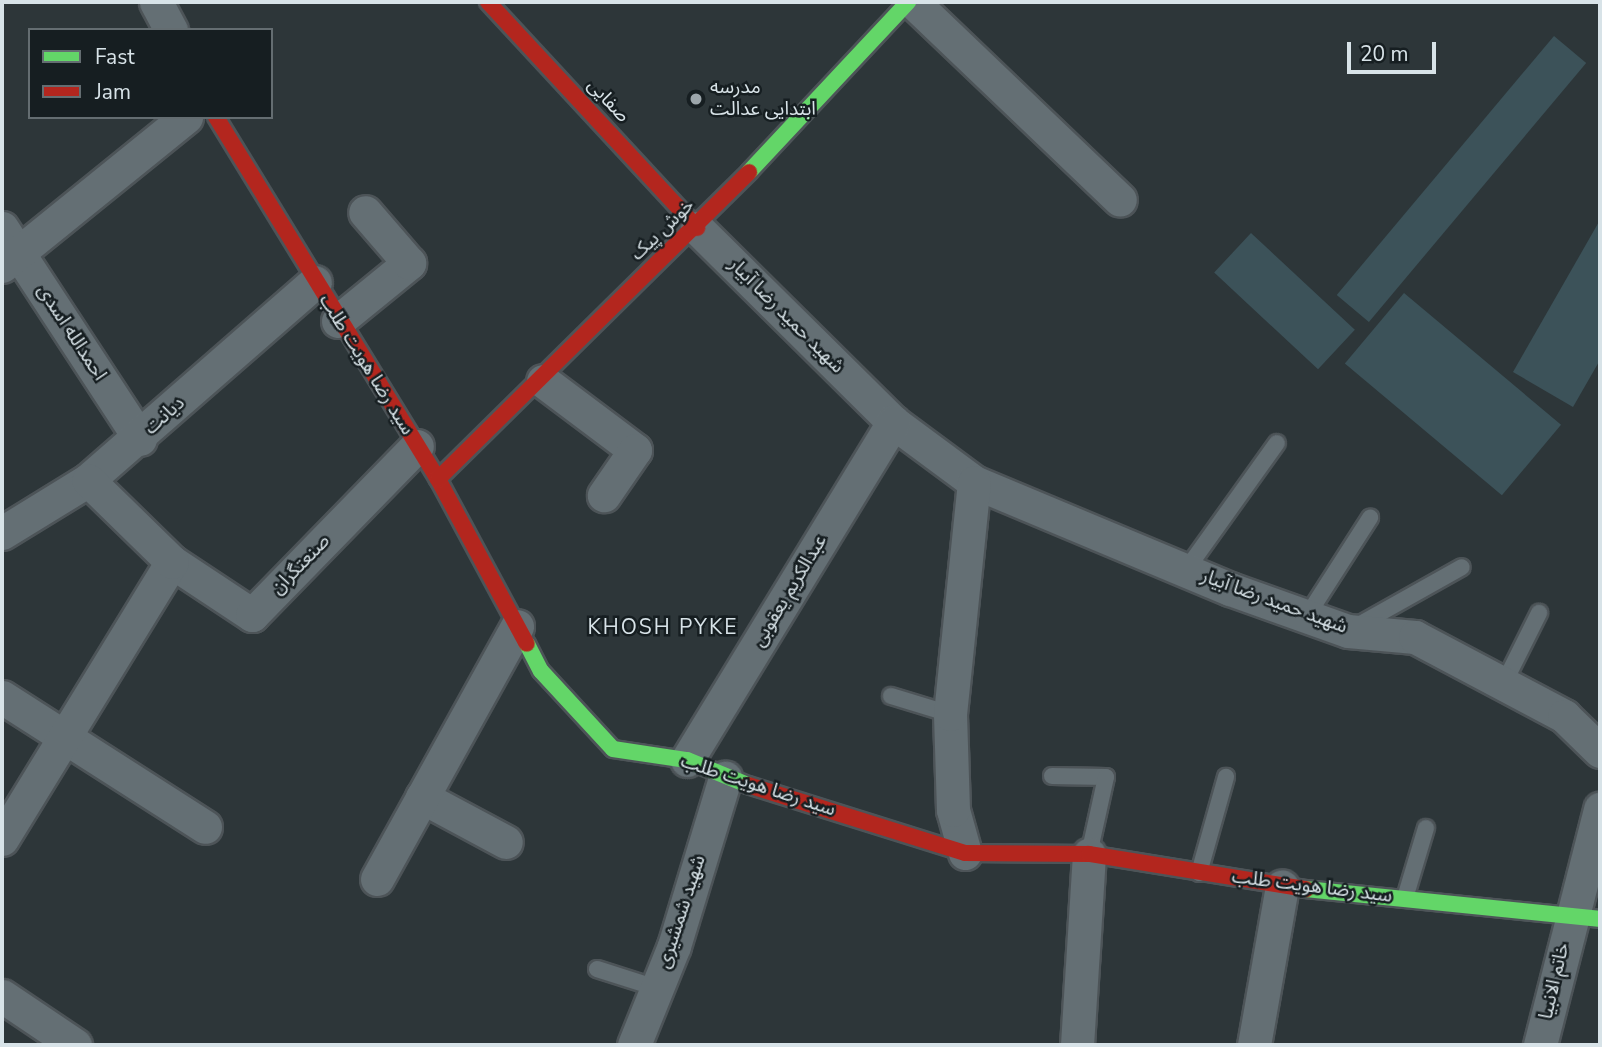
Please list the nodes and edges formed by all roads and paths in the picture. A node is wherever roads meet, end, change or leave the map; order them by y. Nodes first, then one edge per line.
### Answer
1 (156, 2) edge
2 (488, 2) edge
3 (911, 2) edge
4 (170, 28) edge
5 (183, 119) edge
6 (217, 119) edge
7 (1120, 200) dead end
8 (365, 212) dead end
9 (697, 228) junction
10 (7, 249) edge
11 (315, 282) junction
12 (338, 321) junction
13 (543, 381) junction
14 (893, 422) junction
15 (139, 439) junction
16 (1277, 443) dead end
17 (417, 446) junction
18 (88, 480) junction
19 (439, 480) junction
20 (974, 482) junction
21 (604, 495) dead end
22 (1370, 518) dead end
23 (2, 534) edge
24 (173, 562) junction
25 (1462, 567) dead end
26 (1186, 570) junction
27 (1539, 613) dead end
28 (1307, 616) junction
29 (517, 626) junction
30 (1348, 631) junction
31 (1502, 687) junction
32 (891, 696) dead end
33 (2, 697) edge
34 (950, 714) junction
35 (66, 738) junction
36 (1600, 751) edge
37 (687, 760) junction
38 (1052, 776) dead end
39 (1226, 777) dead end
40 (725, 778) junction
41 (422, 797) junction
42 (1600, 813) edge
43 (205, 827) dead end
44 (1426, 828) dead end
45 (2, 839) edge
46 (506, 842) dead end
47 (965, 853) junction
48 (1088, 854) junction
49 (1199, 873) junction
50 (377, 879) dead end
51 (1282, 886) junction
52 (1405, 898) junction
53 (1586, 918) edge
54 (597, 969) dead end
55 (657, 988) junction
56 (2, 996) edge
57 (75, 1045) edge
58 (635, 1045) edge
59 (1077, 1045) edge
60 (1254, 1045) edge
61 (1539, 1045) edge

1 - 4 street
2 - 9 street, صفایی
3 - 7 street
3 - 9 street, خوش پیک
5 - 10 street
6 - 11 street, سید رضا هویت طلب
8 - 12 street
9 - 13 street, خوش پیک
9 - 14 street, شهید حمید رضا آبیار
10 - 15 street, احمدالله اسدی
11 - 12 street, سید رضا هویت طلب
11 - 15 street, دیانت
12 - 17 street, سید رضا هویت طلب
13 - 19 street, خوش پیک
13 - 21 street
14 - 20 street, شهید حمید رضا آبیار
14 - 37 street, عبدالکریم یعقوبی
15 - 18 street, دیانت
16 - 26 lane
17 - 19 street, سید رضا هویت طلب
17 - 24 street, صنعتگران
18 - 23 street, دیانت
18 - 24 street, صنعتگران
19 - 29 street, سید رضا هویت طلب
20 - 26 street, شهید حمید رضا آبیار
20 - 34 street
22 - 28 lane
24 - 35 street
25 - 30 lane
26 - 28 street, شهید حمید رضا آبیار
27 - 31 lane
28 - 30 street, شهید حمید رضا آبیار
29 - 37 street, سید رضا هویت طلب
29 - 41 street
30 - 31 street, شهید حمید رضا آبیار
31 - 36 street, شهید حمید رضا آبیار
32 - 34 lane
33 - 35 street
34 - 47 street
35 - 43 street
35 - 45 street
37 - 40 street, سید رضا هویت طلب
38 - 48 lane
39 - 49 lane
40 - 47 street, سید رضا هویت طلب
40 - 55 street, شهید شمشیری
41 - 46 street
41 - 50 street
42 - 53 street, خاتم الانبیا
44 - 52 lane
47 - 48 street, سید رضا هویت طلب
48 - 49 street, سید رضا هویت طلب
48 - 59 street
49 - 51 street, سید رضا هویت طلب
51 - 52 street, سید رضا هویت طلب
51 - 60 street
52 - 53 street, سید رضا هویت طلب
53 - 61 street, خاتم الانبیا
54 - 55 lane
55 - 58 street, شهید شمشیری
56 - 57 street

